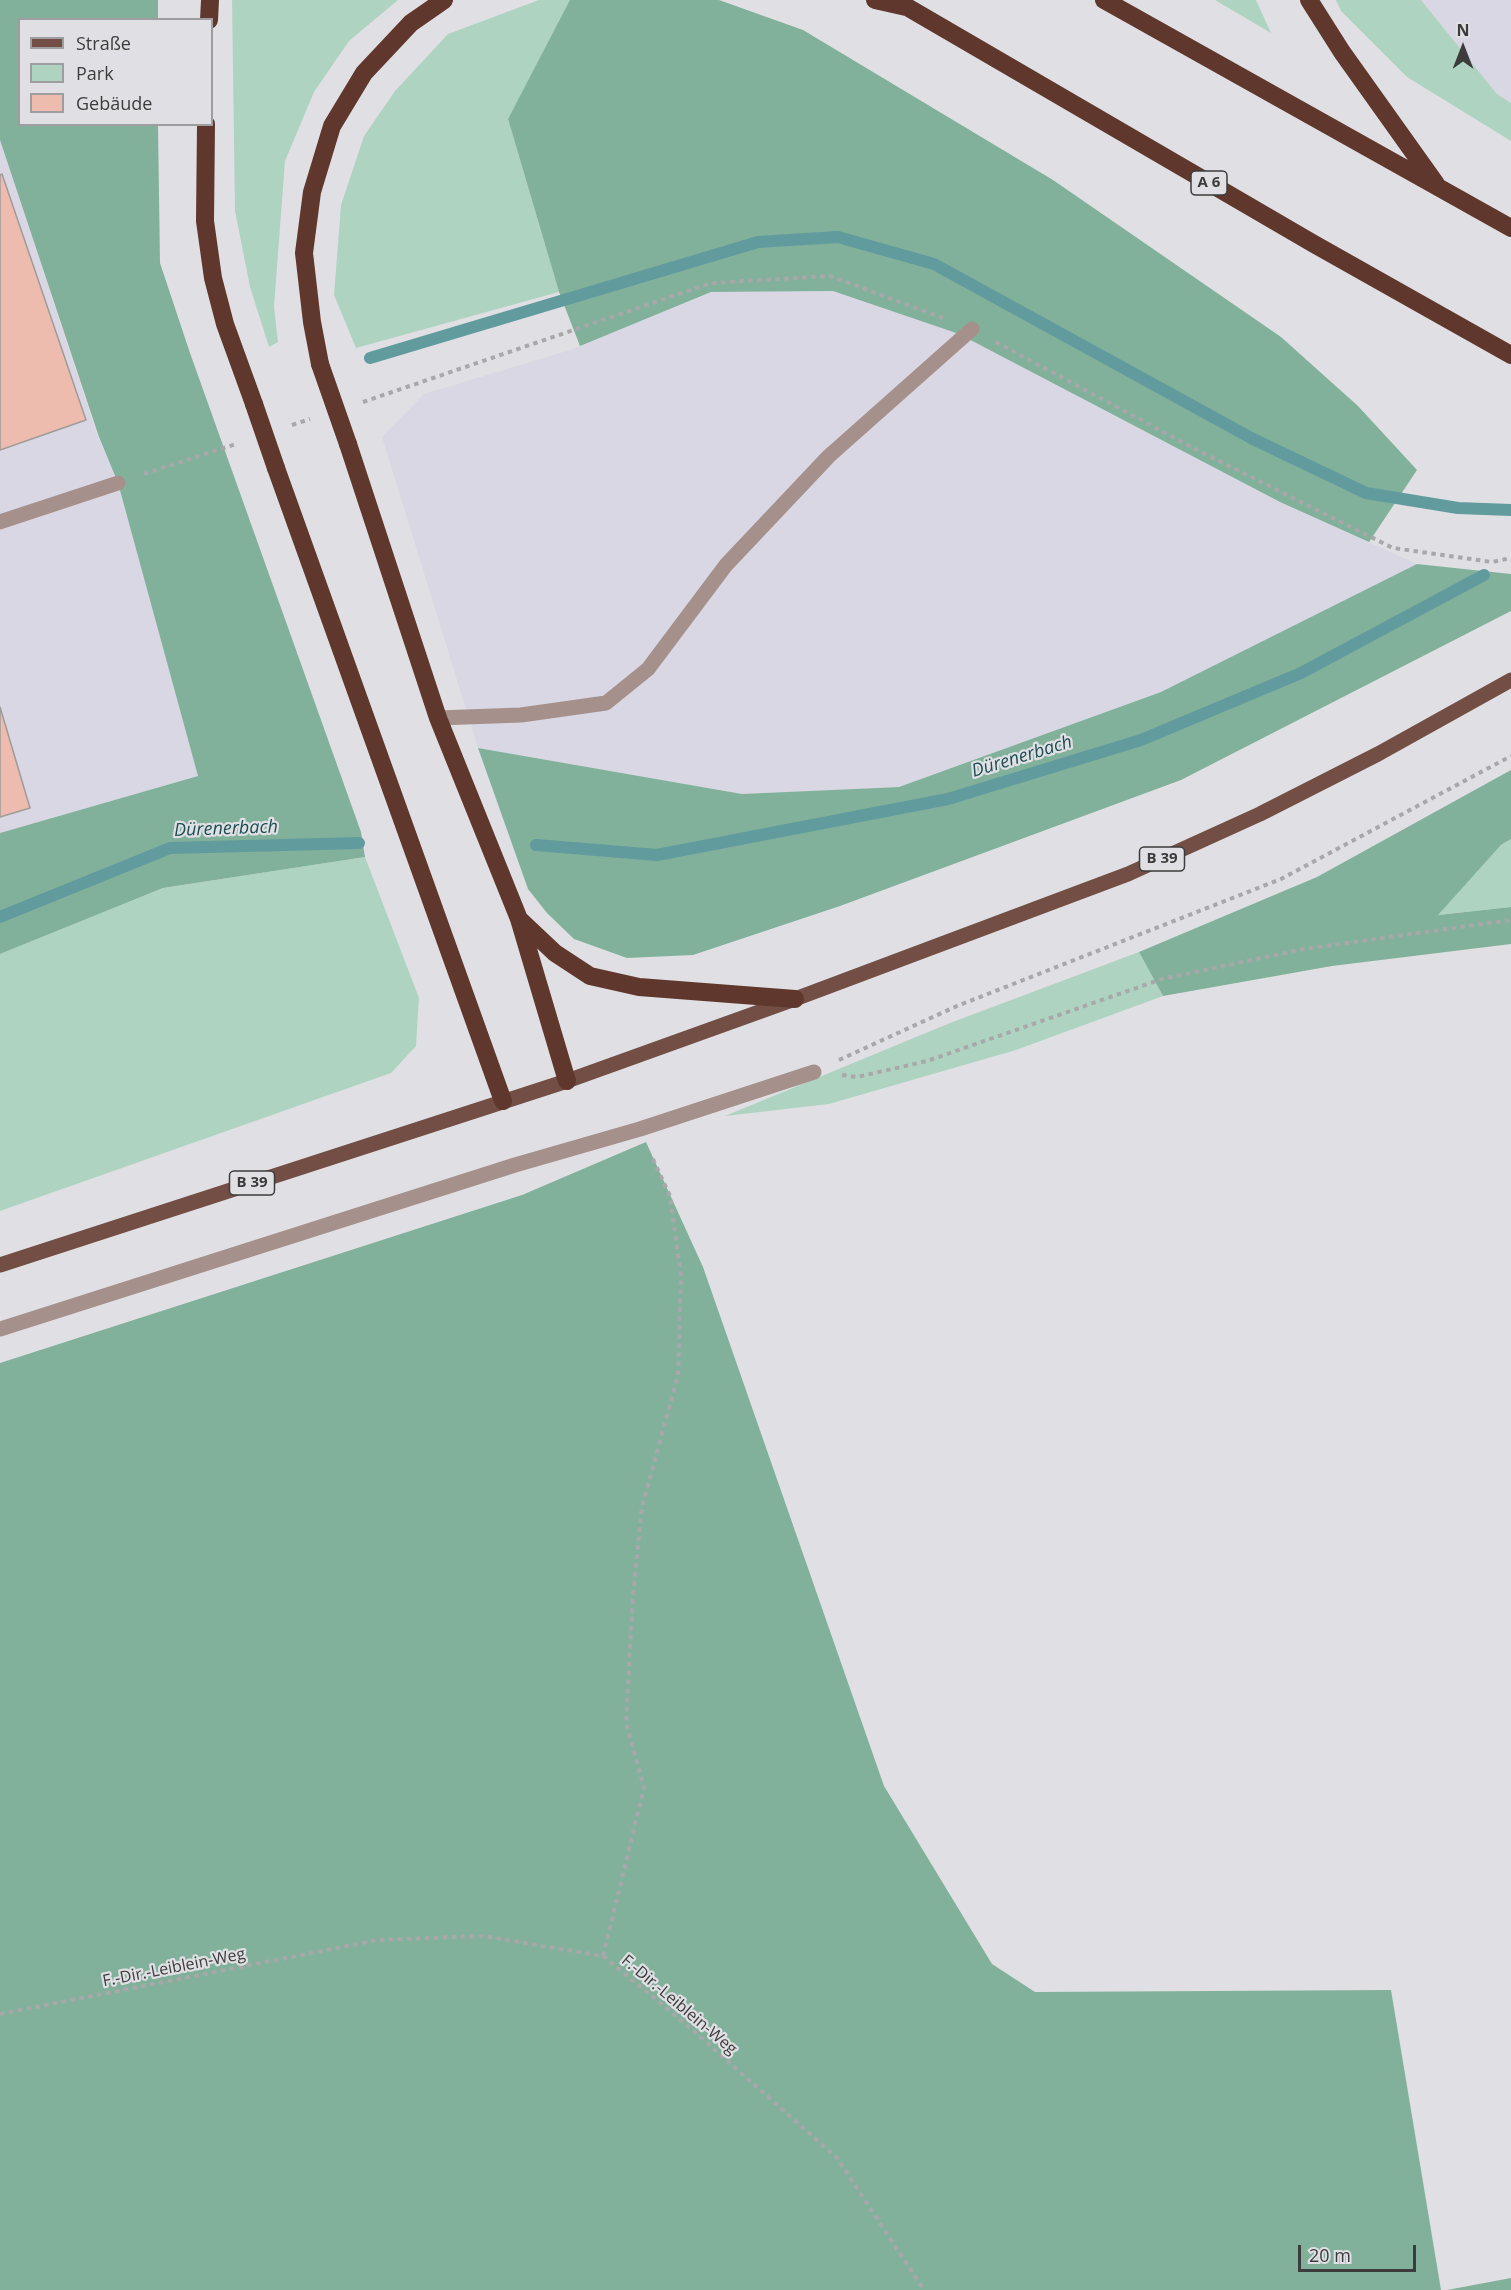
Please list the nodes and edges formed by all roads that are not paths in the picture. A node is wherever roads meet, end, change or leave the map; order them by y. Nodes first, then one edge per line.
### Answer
1 (210, 0) edge
2 (444, 0) edge
3 (876, 0) edge
4 (1104, 0) edge
5 (1309, 0) edge
6 (901, 4) edge
7 (209, 18) edge
8 (206, 126) edge
9 (1439, 188) junction
10 (1511, 228) edge
11 (972, 329) road end
12 (1511, 355) edge
13 (118, 483) road end
14 (0, 522) edge
15 (1511, 680) edge
16 (438, 718) junction
17 (519, 919) junction
18 (795, 999) junction
19 (814, 1072) road end
20 (567, 1081) junction
21 (503, 1101) junction
22 (0, 1265) edge
23 (0, 1329) edge

1 - 7 highway
2 - 16 highway, bridge
3 - 6 highway
4 - 9 highway
5 - 9 highway
6 - 12 highway, A 6
8 - 21 highway, bridge
9 - 10 highway
11 - 16 lane
13 - 14 lane
15 - 18 main road, B 39
16 - 17 highway
17 - 18 highway
17 - 20 highway
18 - 20 main road, B 39
19 - 23 lane
20 - 21 main road, B 39
21 - 22 main road, B 39

